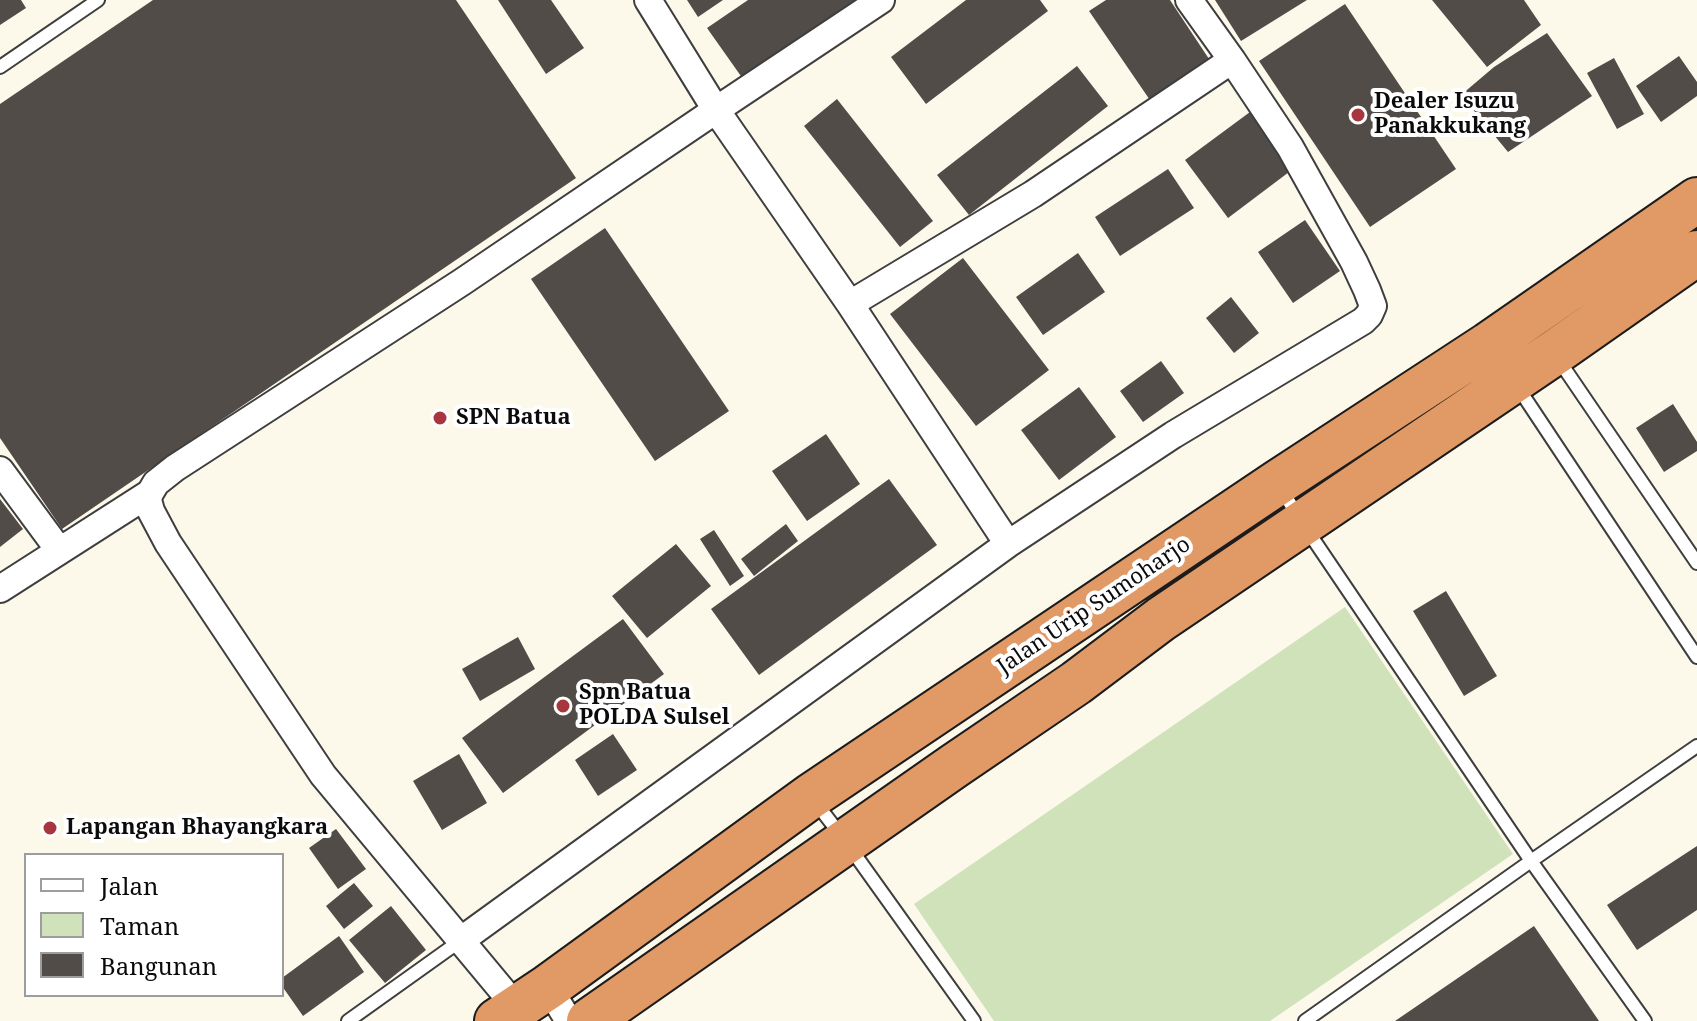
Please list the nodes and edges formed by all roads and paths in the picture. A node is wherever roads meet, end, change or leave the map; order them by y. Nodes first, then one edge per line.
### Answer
1 (98, 0) edge
2 (648, 0) edge
3 (881, 0) edge
4 (1189, 0) edge
5 (1232, 60) junction
6 (0, 67) edge
7 (716, 110) junction
8 (1697, 200) edge
9 (1697, 253) edge
10 (850, 304) junction
11 (1529, 318) junction
12 (1488, 345) junction
13 (1554, 353) junction
14 (1513, 380) junction
15 (0, 470) edge
16 (1277, 483) junction
17 (150, 493) junction
18 (1303, 524) junction
19 (1008, 544) junction
20 (59, 550) junction
21 (1697, 563) edge
22 (0, 589) edge
23 (1044, 640) junction
24 (1697, 657) edge
25 (1076, 683) junction
26 (1697, 746) edge
27 (811, 796) junction
28 (846, 842) junction
29 (1531, 861) junction
30 (460, 941) junction
31 (533, 1009) edge
32 (355, 1019) edge
33 (589, 1021) edge
34 (974, 1021) edge
35 (1305, 1021) edge
36 (1645, 1021) edge

1 - 6 lane
2 - 7 street
3 - 7 street
4 - 5 street
5 - 10 street
5 - 19 street
7 - 10 street
7 - 17 street
8 - 11 highway, Jalan Urip Sumoharjo
9 - 13 highway
10 - 19 street
11 - 12 highway, Jalan Urip Sumoharjo
11 - 13 street
12 - 14 street
12 - 16 highway, Jalan Urip Sumoharjo
13 - 14 highway
13 - 21 lane
14 - 18 highway
14 - 24 lane
15 - 20 street
16 - 18 lane
16 - 23 highway, Jalan Urip Sumoharjo
17 - 20 street
17 - 30 street
18 - 25 highway
18 - 29 lane
19 - 30 street
20 - 22 street
23 - 25 highway
23 - 27 highway, Jalan Urip Sumoharjo
25 - 28 highway
26 - 29 lane
27 - 28 lane
27 - 31 highway, Jalan Urip Sumoharjo
28 - 33 highway
28 - 34 lane
29 - 35 lane
29 - 36 lane
30 - 31 street
30 - 32 lane

